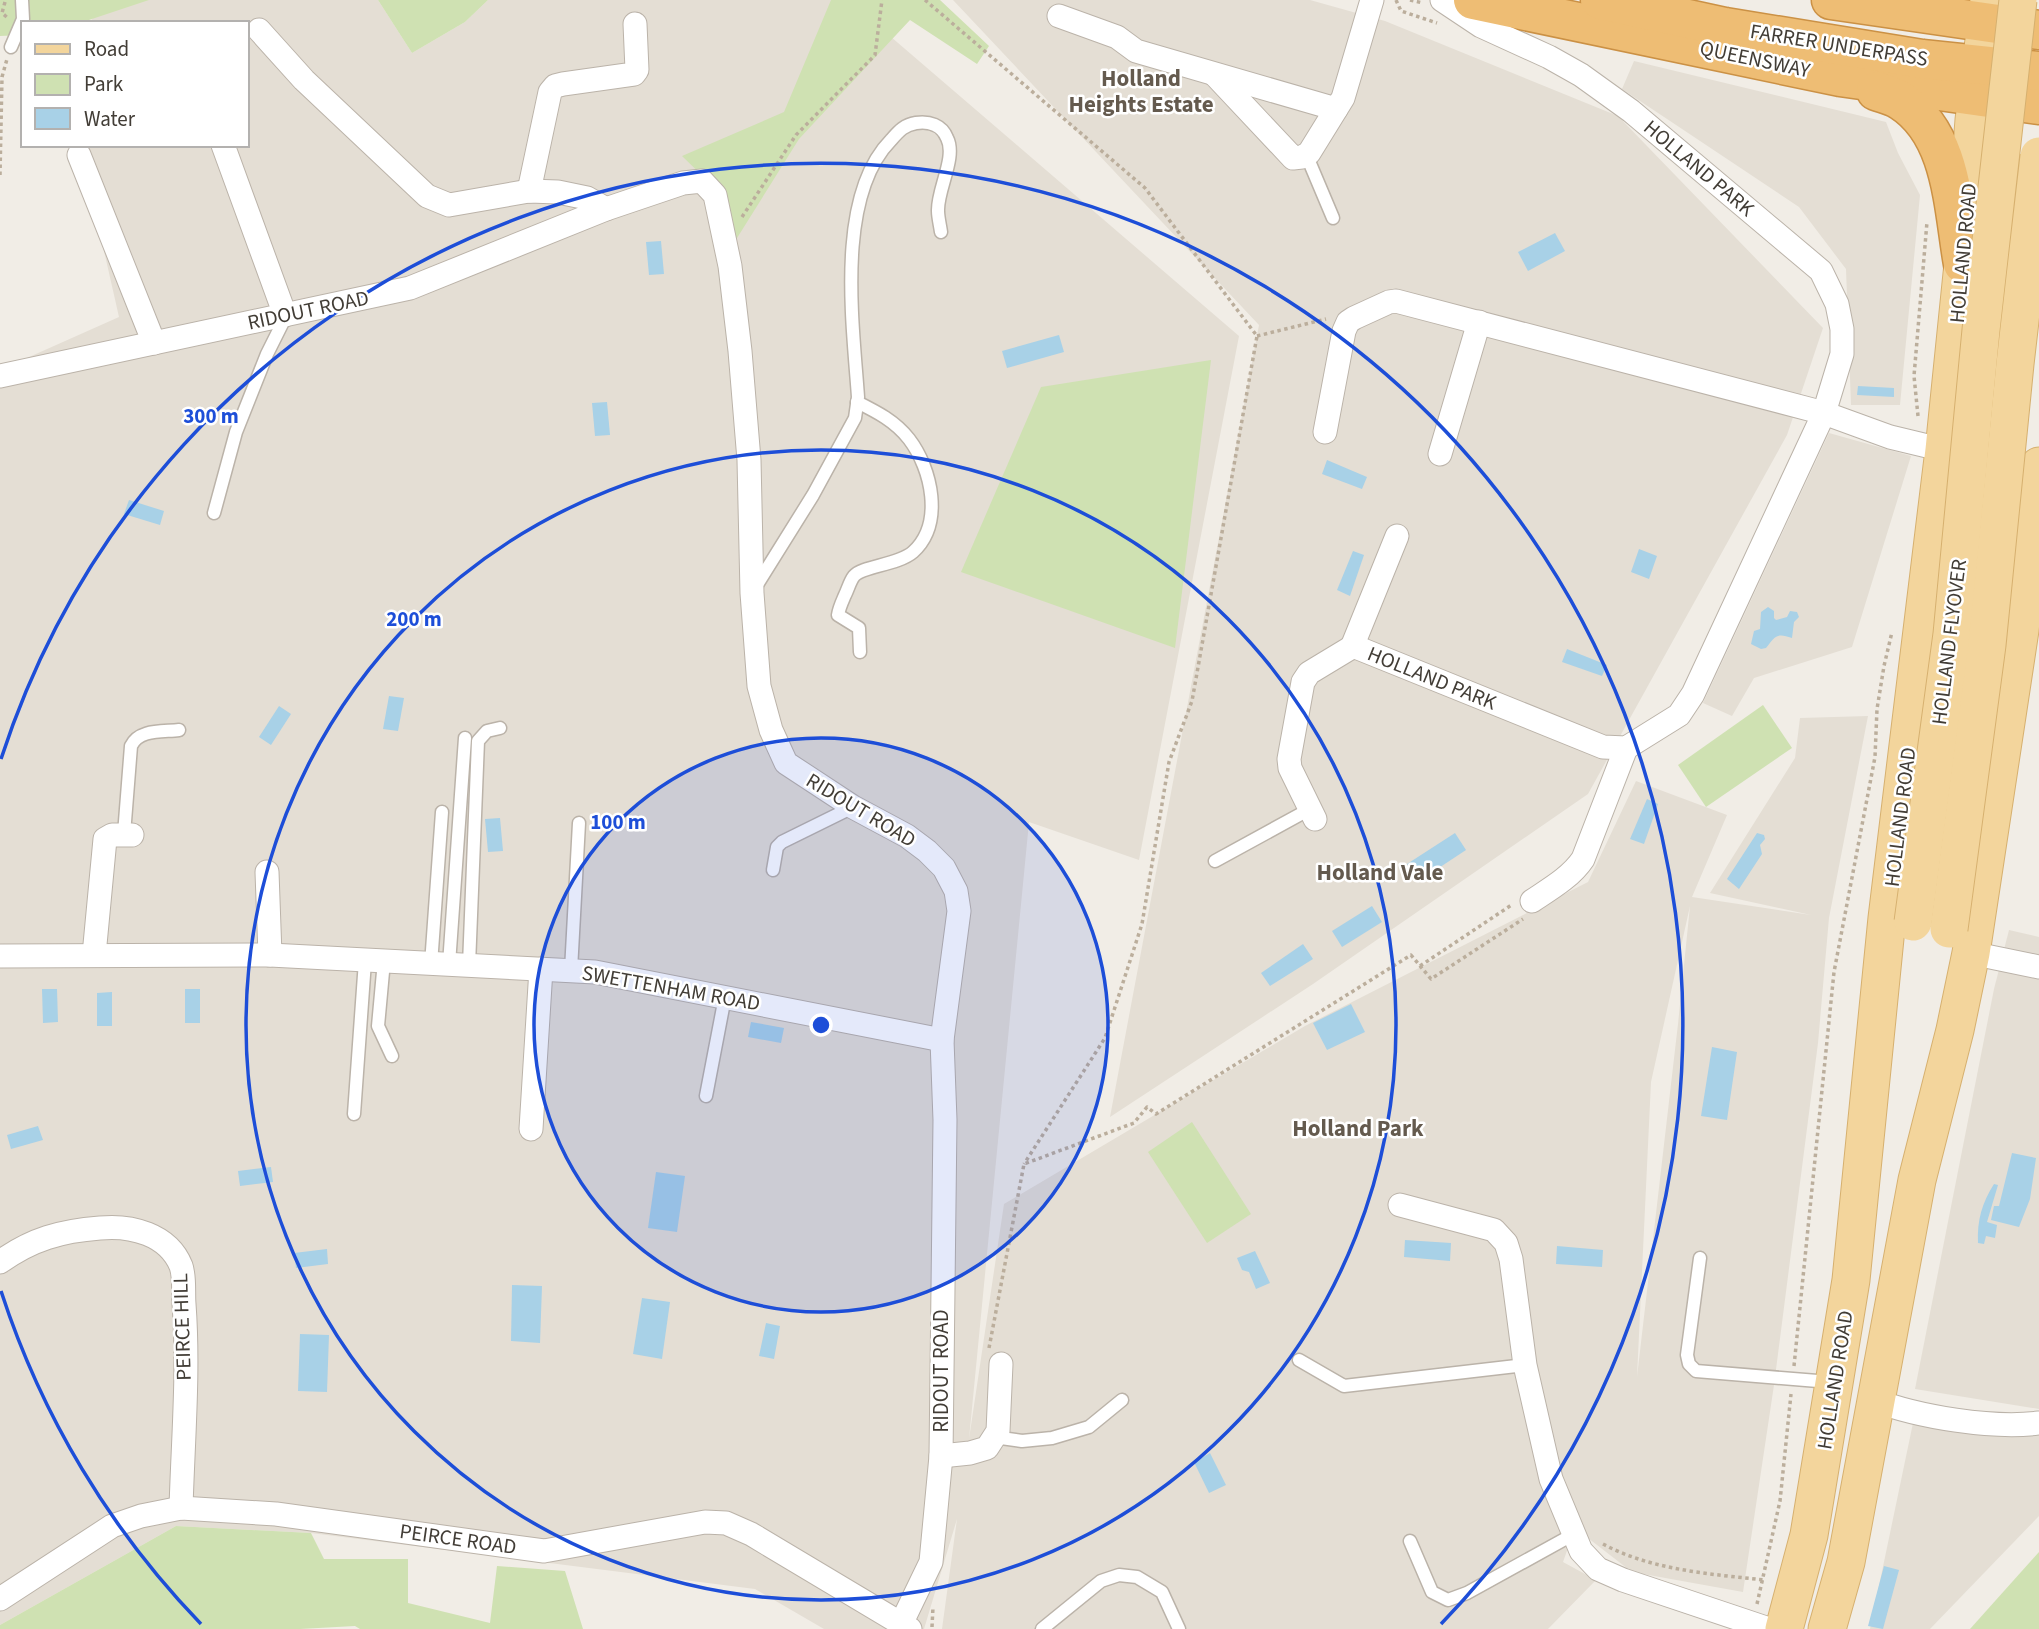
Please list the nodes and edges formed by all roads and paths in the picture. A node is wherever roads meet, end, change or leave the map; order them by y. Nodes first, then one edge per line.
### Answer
1 (22, 0) edge
2 (882, 0) edge
3 (925, 0) edge
4 (1371, 0) edge
5 (1442, 0) edge
6 (1474, 0) edge
7 (1600, 0) edge
8 (1831, 0) edge
9 (1952, 0) edge
10 (1989, 0) edge
11 (1995, 0) edge
12 (2018, 0) edge
13 (2039, 5) edge
14 (1059, 16) dead end
15 (22, 21) edge
16 (21, 24) edge
17 (635, 24) dead end
18 (260, 30) dead end
19 (2039, 30) edge
20 (11, 47) joint
21 (2039, 71) edge
22 (1215, 75) junction
23 (1840, 77) junction
24 (1935, 92) junction
25 (1977, 97) junction
26 (2039, 105) edge
27 (1336, 109) junction
28 (224, 147) edge
29 (1306, 154) junction
30 (79, 155) dead end
31 (2039, 156) edge
32 (0, 175) edge
33 (529, 191) junction
34 (606, 209) junction
35 (1333, 218) dead end
36 (1927, 221) dead end
37 (941, 232) dead end
38 (725, 242) junction
39 (1963, 264) junction
40 (286, 314) junction
41 (1479, 322) junction
42 (154, 343) junction
43 (0, 376) edge
44 (857, 402) junction
45 (1824, 413) junction
46 (1325, 432) dead end
47 (1931, 447) junction
48 (1440, 454) dead end
49 (2039, 466) edge
50 (214, 513) dead end
51 (1397, 536) dead end
52 (752, 593) junction
53 (1893, 630) dead end
54 (1352, 648) junction
55 (860, 652) dead end
56 (500, 727) dead end
57 (179, 730) dead end
58 (465, 738) dead end
59 (1626, 748) junction
60 (853, 807) junction
61 (442, 811) dead end
62 (1313, 814) joint
63 (579, 823) dead end
64 (128, 835) joint
65 (1215, 860) dead end
66 (773, 870) dead end
67 (267, 872) dead end
68 (1532, 901) dead end
69 (1960, 941) junction
70 (270, 955) junction
71 (0, 956) edge
72 (94, 956) junction
73 (374, 961) junction
74 (450, 964) junction
75 (2039, 967) edge
76 (541, 969) junction
77 (571, 970) junction
78 (1425, 972) dead end
79 (725, 997) junction
80 (942, 1040) junction
81 (392, 1056) dead end
82 (706, 1096) dead end
83 (354, 1114) dead end
84 (531, 1129) dead end
85 (1024, 1164) junction
86 (1917, 1180) joint
87 (1400, 1205) dead end
88 (1700, 1258) dead end
89 (0, 1262) edge
90 (1851, 1280) junction
91 (995, 1356) joint
92 (1299, 1360) dead end
93 (1525, 1365) junction
94 (1792, 1380) junction
95 (1833, 1383) junction
96 (1122, 1400) dead end
97 (1874, 1400) junction
98 (2039, 1423) edge
99 (994, 1437) junction
100 (941, 1456) junction
101 (181, 1508) junction
102 (1584, 1536) junction
103 (1410, 1541) dead end
104 (1764, 1580) junction
105 (933, 1595) dead end
106 (0, 1599) edge
107 (906, 1626) edge
108 (1768, 1627) edge
109 (932, 1629) edge
110 (1042, 1629) edge
111 (1179, 1629) edge
112 (1827, 1629) edge

1 - 15 lane
2 - 38 path
3 - 85 path
4 - 27 street
5 - 45 street, HOLLAND PARK
6 - 23 highway, QUEENSWAY
7 - 21 highway, FARRER UNDERPASS
8 - 19 highway, FARRER UNDERPASS
9 - 24 highway
10 - 25 main road, HOLLAND ROAD
11 - 13 highway
12 - 90 main road, HOLLAND FLYOVER, bridge
14 - 22 street
16 - 20 lane
17 - 33 street
18 - 33 street
20 - 32 path
22 - 27 street
22 - 29 street
23 - 24 highway, QUEENSWAY
23 - 39 highway
24 - 25 highway, QUEENSWAY
25 - 26 highway, QUEENSWAY
25 - 39 main road, HOLLAND ROAD
27 - 29 street
28 - 40 street
29 - 35 lane
30 - 42 street
31 - 69 main road, HOLLAND FLYOVER, bridge
33 - 34 street
34 - 38 street, RIDOUT ROAD
34 - 40 street, RIDOUT ROAD
36 - 47 path
37 - 44 lane
38 - 52 street, RIDOUT ROAD
39 - 47 main road, HOLLAND ROAD
40 - 42 street, RIDOUT ROAD
40 - 50 lane
41 - 45 street
41 - 46 street
41 - 48 street
42 - 43 street, RIDOUT ROAD
44 - 52 lane
44 - 55 lane
45 - 47 street
45 - 59 street, HOLLAND PARK
47 - 90 main road, HOLLAND ROAD
49 - 69 main road
51 - 54 street
52 - 60 street, RIDOUT ROAD
53 - 94 path
54 - 59 street, HOLLAND PARK
54 - 62 street, HOLLAND PARK
56 - 74 lane
57 - 64 lane
58 - 74 lane
59 - 68 street
60 - 66 lane
60 - 80 street, RIDOUT ROAD
61 - 74 lane
62 - 65 lane
63 - 77 lane
64 - 72 street
67 - 70 street
69 - 75 street
69 - 86 main road, HOLLAND FLYOVER
70 - 72 street, SWETTENHAM ROAD
70 - 73 street, SWETTENHAM ROAD
71 - 72 street, SWETTENHAM ROAD
73 - 74 street, SWETTENHAM ROAD
73 - 81 lane
73 - 83 lane
74 - 76 street, SWETTENHAM ROAD
76 - 77 street, SWETTENHAM ROAD
76 - 84 street
77 - 79 street, SWETTENHAM ROAD
78 - 85 path
79 - 80 street, SWETTENHAM ROAD
79 - 82 lane
80 - 100 street, RIDOUT ROAD
85 - 91 path
86 - 97 main road, HOLLAND ROAD
87 - 93 street
88 - 94 lane
89 - 101 street, PEIRCE HILL
90 - 95 main road, HOLLAND ROAD
91 - 99 street
92 - 93 lane
93 - 102 street
94 - 95 lane
94 - 104 path
95 - 108 main road, HOLLAND ROAD
96 - 99 lane
97 - 98 street
97 - 112 main road, HOLLAND ROAD
99 - 100 street
100 - 107 street, RIDOUT ROAD
101 - 106 street, PEIRCE ROAD
101 - 107 street, PEIRCE ROAD
102 - 103 lane
102 - 104 path
102 - 108 street
104 - 108 path
105 - 109 path
110 - 111 lane

